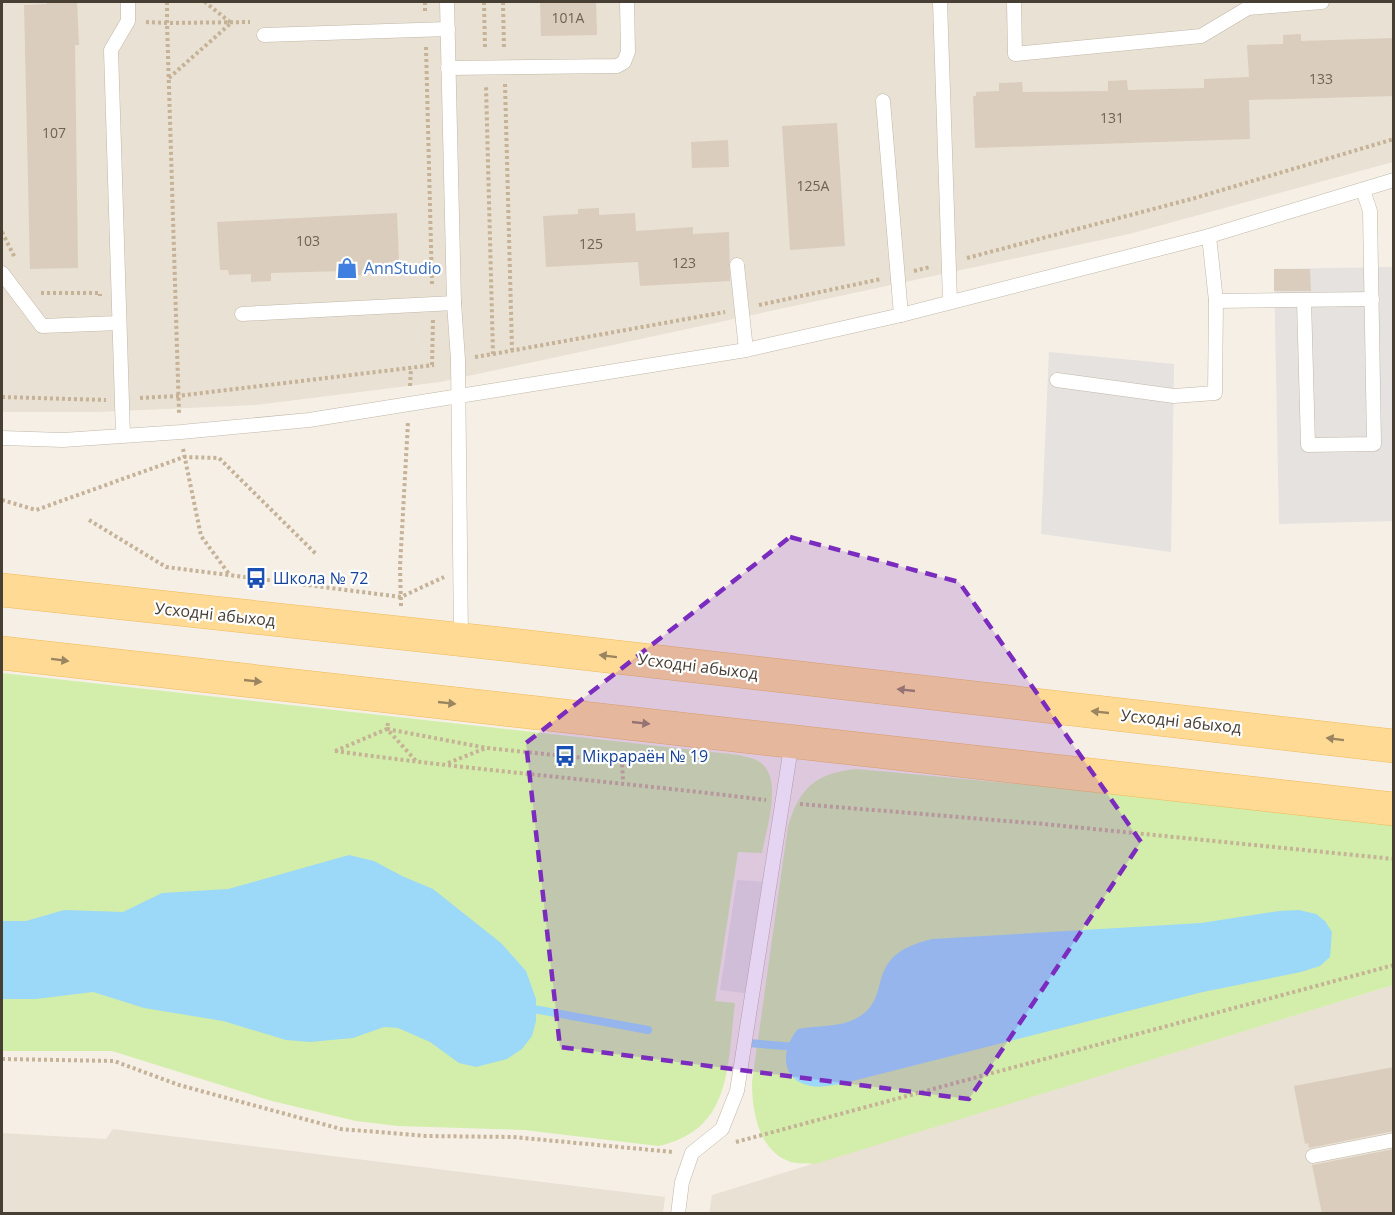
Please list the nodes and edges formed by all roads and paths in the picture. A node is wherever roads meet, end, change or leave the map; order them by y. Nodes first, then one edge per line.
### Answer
1 (129, 2) edge
2 (167, 2) edge
3 (205, 2) edge
4 (424, 2) edge
5 (447, 2) edge
6 (484, 2) edge
7 (503, 2) edge
8 (627, 2) edge
9 (940, 2) edge
10 (1014, 2) edge
11 (1322, 2) edge
12 (128, 21) junction
13 (167, 23) junction
14 (448, 29) junction
15 (425, 30) junction
16 (264, 35) dead end
17 (486, 59) dead end
18 (505, 59) dead end
19 (448, 68) junction
20 (168, 79) junction
21 (505, 80) dead end
22 (486, 81) dead end
23 (884, 101) dead end
24 (1394, 180) edge
25 (1364, 190) junction
26 (1209, 236) junction
27 (737, 265) dead end
28 (2, 273) edge
29 (1304, 300) junction
30 (1372, 300) junction
31 (950, 301) junction
32 (1216, 301) junction
33 (454, 303) junction
34 (433, 304) junction
35 (242, 314) dead end
36 (901, 315) junction
37 (119, 323) junction
38 (512, 350) dead end
39 (746, 350) junction
40 (468, 358) dead end
41 (439, 364) dead end
42 (432, 365) junction
43 (411, 368) junction
44 (1057, 380) dead end
45 (410, 393) dead end
46 (177, 396) junction
47 (459, 396) junction
48 (2, 397) edge
49 (130, 398) dead end
50 (111, 399) dead end
51 (408, 418) dead end
52 (180, 420) dead end
53 (123, 435) junction
54 (2, 438) edge
55 (182, 444) dead end
56 (184, 457) junction
57 (2, 500) edge
58 (89, 520) dead end
59 (316, 554) dead end
60 (450, 574) dead end
61 (229, 575) junction
62 (2, 590) edge
63 (400, 597) junction
64 (401, 610) dead end
65 (461, 639) junction
66 (2, 653) edge
67 (388, 720) dead end
68 (387, 729) junction
69 (792, 740) junction
70 (1394, 746) edge
71 (487, 748) junction
72 (418, 762) junction
73 (445, 764) junction
74 (623, 782) junction
75 (771, 801) dead end
76 (794, 803) dead end
77 (1394, 808) edge
78 (1394, 858) edge
79 (1394, 965) edge
80 (2, 1059) edge
81 (1394, 1140) edge
82 (692, 1153) junction
83 (1313, 1156) dead end
84 (678, 1214) edge

1 - 12 lane
2 - 13 path
3 - 20 path
4 - 15 path
5 - 14 lane
6 - 17 path
7 - 18 path
8 - 19 lane
9 - 31 lane
10 - 11 lane
12 - 13 path
12 - 37 lane
13 - 20 path
14 - 15 lane
14 - 19 lane
15 - 16 lane
15 - 34 path
19 - 33 lane
20 - 46 path
21 - 38 path
22 - 40 path
23 - 36 lane
24 - 25 lane
25 - 26 lane
25 - 30 lane
26 - 31 lane
26 - 32 lane
27 - 39 lane
28 - 37 lane
29 - 30 lane
29 - 30 lane
29 - 32 lane
31 - 36 lane
32 - 44 lane
33 - 34 lane
33 - 47 lane
34 - 35 lane
34 - 42 path
36 - 39 lane
37 - 53 lane
39 - 47 lane
41 - 42 path
42 - 43 path
43 - 45 path
43 - 46 path
46 - 49 path
46 - 52 path
47 - 53 lane
47 - 65 lane
48 - 50 path
51 - 63 path
53 - 54 lane
55 - 56 path
56 - 57 path
56 - 59 path
56 - 61 path
58 - 61 path
60 - 63 path
61 - 63 path
62 - 65 main road, Усходні абыход
63 - 64 path
70 -> 65 main road, Усходні абыход
66 -> 69 main road
67 - 68 path
68 - 71 path
68 - 72 path
68 - 72 path
69 - 77 main road
69 - 82 lane
71 - 73 path
71 - 74 path
72 - 73 path
73 - 74 path
74 - 75 path
76 - 78 path
79 - 82 path
80 - 82 path
81 - 83 lane
82 - 84 lane

